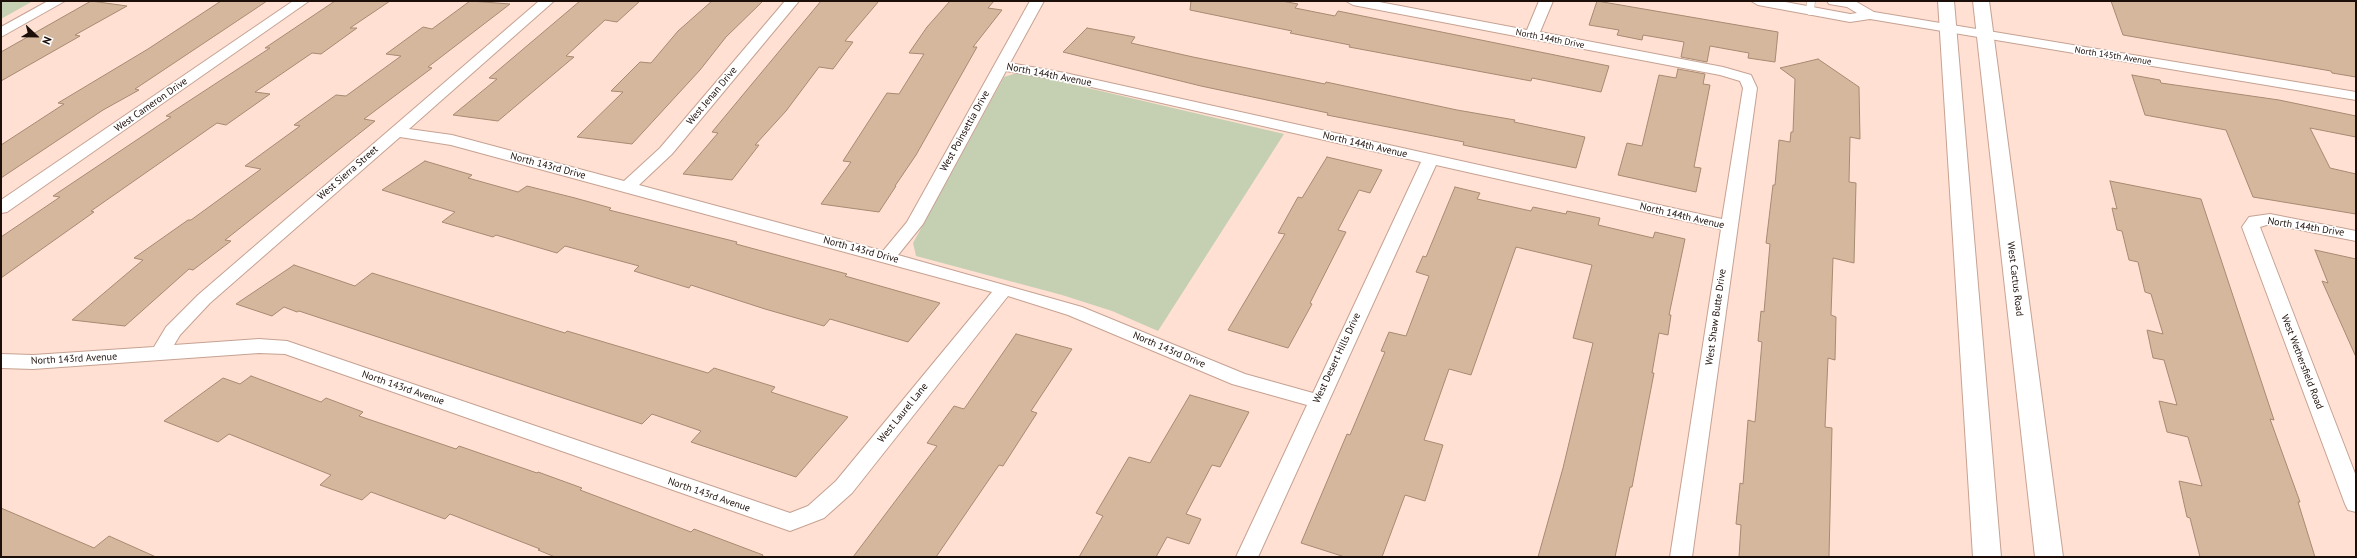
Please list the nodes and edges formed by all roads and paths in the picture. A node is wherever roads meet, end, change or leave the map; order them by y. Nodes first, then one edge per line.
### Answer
1 (58, 1) edge
2 (302, 1) edge
3 (547, 1) edge
4 (792, 1) edge
5 (1037, 1) edge
6 (1353, 1) edge
7 (1546, 1) edge
8 (1758, 1) edge
9 (1834, 1) edge
10 (1946, 1) edge
11 (1981, 1) edge
12 (1811, 6) edge
13 (1870, 14) junction
14 (1948, 28) junction
15 (1, 33) edge
16 (1985, 34) junction
17 (1532, 35) junction
18 (1001, 66) junction
19 (1746, 78) joint
20 (2356, 96) edge
21 (395, 132) junction
22 (1430, 160) junction
23 (627, 188) junction
24 (1, 208) edge
25 (2255, 221) joint
26 (1729, 226) junction
27 (2356, 236) edge
28 (887, 257) junction
29 (1004, 289) junction
30 (158, 354) junction
31 (1, 361) edge
32 (1317, 401) junction
33 (2356, 504) edge
34 (790, 522) joint
35 (1247, 557) edge
36 (1681, 557) edge
37 (1987, 557) edge
38 (2049, 557) edge

1 - 15 street
2 - 24 street, West Cameron Drive
3 - 21 street, West Sierra Street
4 - 23 street, West Jenan Drive
5 - 18 street, West Poinsettia Drive
6 - 17 street, North 144th Drive
7 - 17 street
8 - 12 street, North 145th Avenue
9 - 13 street, North 145th Avenue
10 - 14 main road
11 - 16 main road, West Cactus Road
12 - 13 street, North 145th Avenue
13 - 14 street, North 145th Avenue
14 - 16 street, North 145th Avenue
14 - 37 main road
16 - 20 street, North 145th Avenue
16 - 38 main road, West Cactus Road
17 - 19 street, North 144th Drive
18 - 22 street, North 144th Avenue
18 - 28 street, West Poinsettia Drive
19 - 26 street, West Shaw Butte Drive
21 - 23 street, North 143rd Drive
21 - 30 street, West Sierra Street
22 - 26 street, North 144th Avenue
22 - 32 street, West Desert Hills Drive
23 - 28 street, North 143rd Drive
25 - 27 street, North 144th Drive
25 - 33 street, West Wethersfield Road
26 - 36 street, West Shaw Butte Drive
28 - 29 street, North 143rd Drive
29 - 32 street, North 143rd Drive
29 - 34 street, West Laurel Lane
30 - 31 street, North 143rd Avenue
30 - 34 street, North 143rd Avenue
32 - 35 street, West Desert Hills Drive

